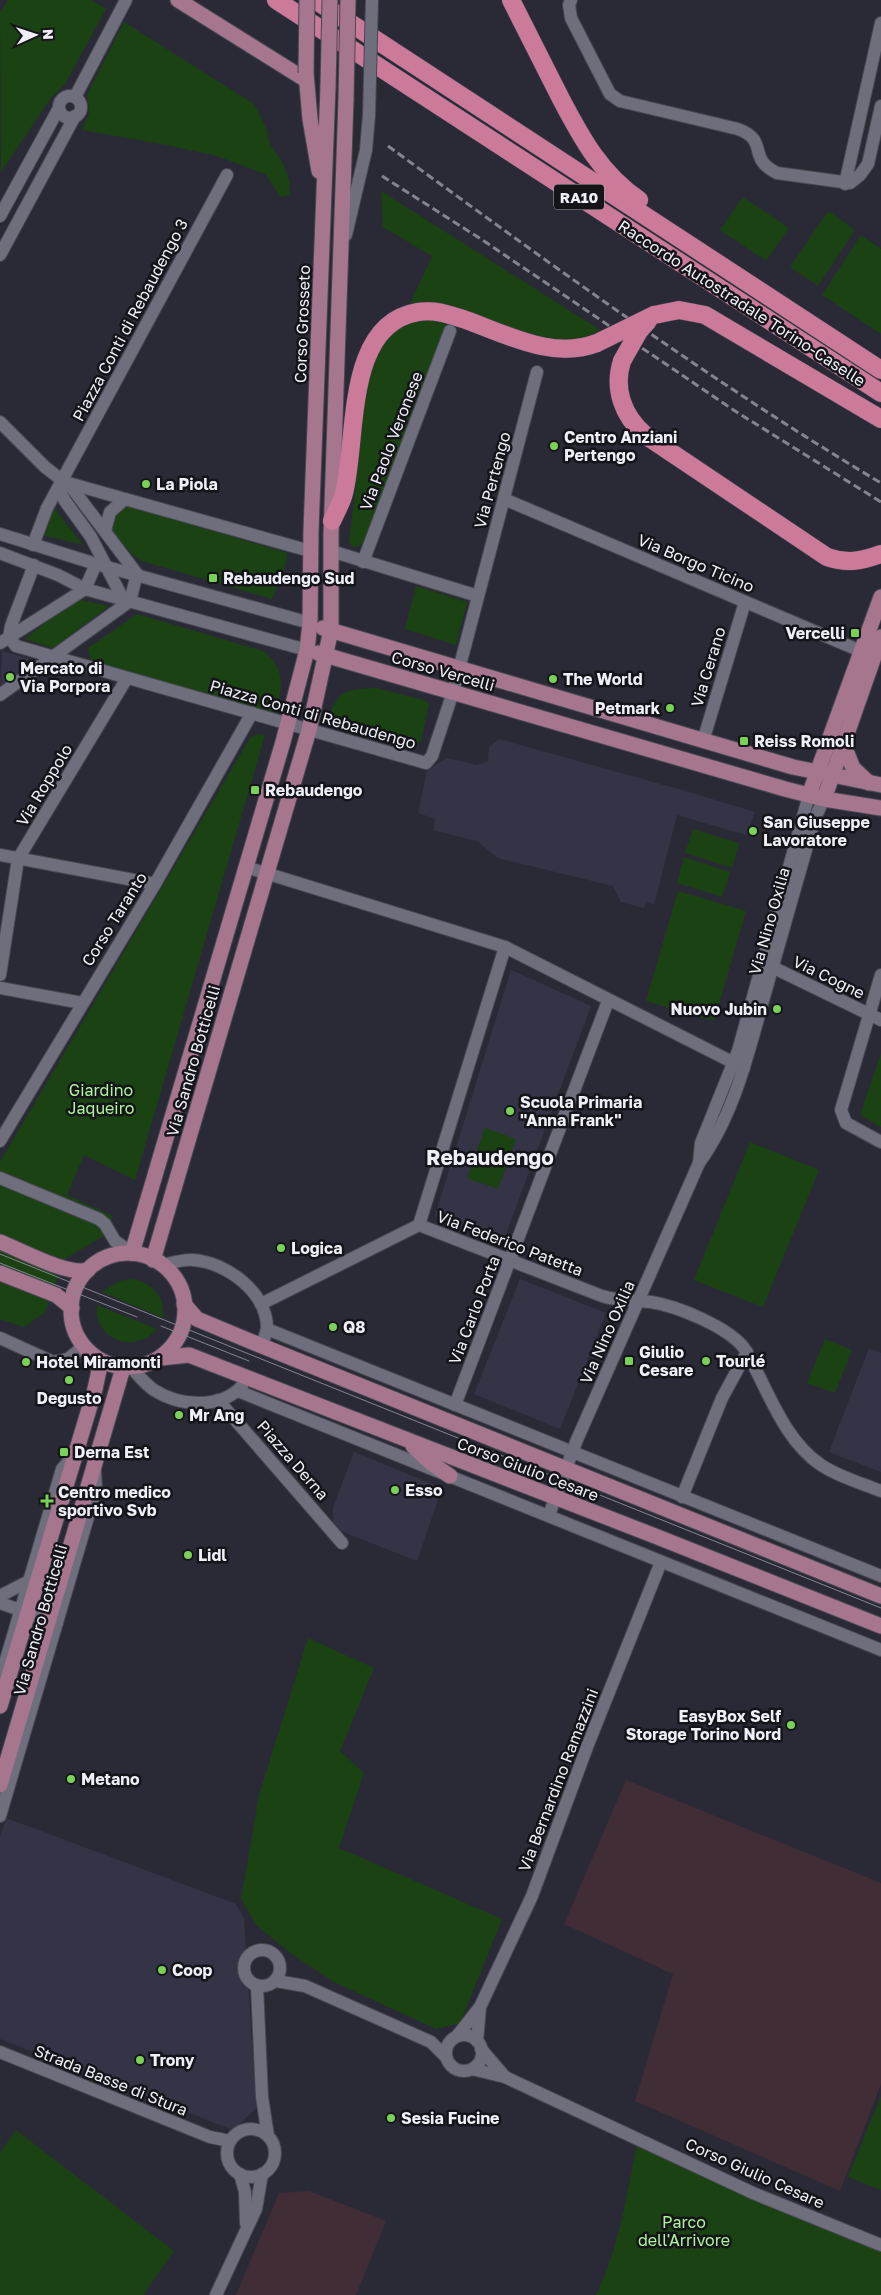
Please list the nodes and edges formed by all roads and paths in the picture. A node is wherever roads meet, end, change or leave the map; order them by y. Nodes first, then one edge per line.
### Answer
1 (126, 0) edge
2 (178, 0) edge
3 (276, 0) edge
4 (307, 0) edge
5 (315, 0) edge
6 (330, 0) edge
7 (348, 0) edge
8 (372, 0) edge
9 (512, 0) edge
10 (570, 3) edge
11 (881, 23) edge
12 (306, 76) junction
13 (74, 97) junction
14 (881, 106) edge
15 (59, 108) junction
16 (75, 116) junction
17 (227, 175) dead end
18 (845, 184) junction
19 (325, 205) junction
20 (0, 216) edge
21 (0, 255) edge
22 (340, 260) junction
23 (789, 309) junction
24 (654, 315) junction
25 (450, 332) dead end
26 (881, 370) edge
27 (537, 372) dead end
28 (881, 393) edge
29 (881, 419) edge
30 (0, 422) edge
31 (61, 482) junction
32 (125, 499) junction
33 (504, 499) junction
34 (332, 521) junction
35 (105, 531) junction
36 (0, 534) edge
37 (33, 545) junction
38 (310, 551) junction
39 (331, 551) junction
40 (0, 553) edge
41 (881, 554) edge
42 (363, 562) junction
43 (34, 565) junction
44 (102, 565) junction
45 (138, 574) junction
46 (85, 589) junction
47 (478, 596) junction
48 (881, 597) edge
49 (126, 600) junction
50 (745, 602) junction
51 (310, 623) junction
52 (331, 630) junction
53 (881, 637) edge
54 (8, 642) edge
55 (0, 648) edge
56 (307, 650) junction
57 (867, 654) junction
58 (54, 656) junction
59 (326, 656) junction
60 (458, 669) junction
61 (126, 678) junction
62 (453, 692) junction
63 (0, 695) edge
64 (252, 713) junction
65 (288, 723) junction
66 (309, 730) junction
67 (703, 741) junction
68 (843, 743) junction
69 (816, 772) junction
70 (832, 776) junction
71 (875, 784) edge
72 (817, 797) junction
73 (881, 808) edge
74 (0, 856) edge
75 (18, 859) junction
76 (246, 867) junction
77 (266, 873) junction
78 (155, 884) junction
79 (505, 947) junction
80 (768, 965) junction
81 (0, 975) edge
82 (881, 975) edge
83 (0, 988) edge
84 (608, 1001) junction
85 (82, 1003) junction
86 (869, 1015) junction
87 (881, 1020) edge
88 (739, 1066) junction
89 (0, 1141) edge
90 (881, 1142) edge
91 (0, 1178) edge
92 (419, 1225) junction
93 (0, 1242) edge
94 (132, 1253) junction
95 (510, 1260) junction
96 (158, 1263) junction
97 (88, 1270) junction
98 (0, 1273) edge
99 (638, 1301) junction
100 (184, 1304) junction
101 (261, 1304) junction
102 (72, 1308) junction
103 (267, 1329) junction
104 (0, 1338) edge
105 (84, 1346) junction
106 (262, 1346) junction
107 (747, 1352) junction
108 (161, 1358) junction
109 (101, 1361) junction
110 (127, 1367) junction
111 (248, 1378) junction
112 (278, 1390) junction
113 (238, 1391) junction
114 (218, 1400) junction
115 (455, 1405) junction
116 (300, 1415) junction
117 (406, 1440) junction
118 (76, 1452) junction
119 (571, 1453) junction
120 (566, 1468) junction
121 (450, 1476) junction
122 (881, 1491) edge
123 (682, 1497) junction
124 (555, 1498) junction
125 (705, 1506) junction
126 (549, 1515) junction
127 (733, 1537) junction
128 (342, 1543) dead end
129 (661, 1562) junction
130 (881, 1576) edge
131 (29, 1581) junction
132 (0, 1596) edge
133 (881, 1596) edge
134 (0, 1603) edge
135 (24, 1612) junction
136 (52, 1622) junction
137 (881, 1626) edge
138 (881, 1650) edge
139 (0, 1680) edge
140 (0, 1706) edge
141 (0, 1785) edge
142 (0, 1816) edge
143 (280, 1967) junction
144 (276, 1980) junction
145 (257, 1986) junction
146 (305, 1986) junction
147 (480, 2007) junction
148 (454, 2038) junction
149 (431, 2042) junction
150 (479, 2045) junction
151 (0, 2052) edge
152 (446, 2057) junction
153 (472, 2069) junction
154 (505, 2077) junction
155 (263, 2103) junction
156 (251, 2128) junction
157 (268, 2136) junction
158 (210, 2137) junction
159 (230, 2141) junction
160 (227, 2154) junction
161 (240, 2174) junction
162 (262, 2174) junction
163 (245, 2228) junction
164 (881, 2245) edge
165 (216, 2295) edge

1 - 13 street
2 - 12 main road
3 - 28 highway, Raccordo Autostradale Torino-Caselle / RA10
4 - 12 main road, bridge
5 - 23 highway, Raccordo Autostradale Torino-Caselle / RA10
6 - 19 main road, Corso Grosseto, bridge
7 - 22 main road, bridge
8 - 22 street, bridge
9 - 23 highway, RA10
10 - 18 street
11 - 18 street
12 - 19 main road
13 - 15 street
13 - 16 street
14 - 18 street
15 - 16 street
15 - 20 street
16 - 21 street
17 - 31 street, Piazza Conti di Rebaudengo 3
19 - 38 main road, Corso Grosseto
22 - 34 main road
23 - 26 highway, Raccordo Autostradale Torino-Caselle / RA10
24 - 29 highway
24 - 34 highway, bridge
24 - 41 highway, bridge
25 - 42 street, Via Paolo Veronese
27 - 33 street, Via Pertengo
30 - 31 street
31 - 32 street
31 - 35 street
31 - 37 street
31 - 44 street
32 - 35 street
32 - 38 street
33 - 47 street, Via Pertengo
33 - 50 street, Via Borgo Ticino
34 - 39 main road
35 - 45 street
36 - 37 street, Corso Vercelli
37 - 44 street, Corso Vercelli
38 - 51 main road, Corso Grosseto
39 - 42 street
39 - 52 main road
40 - 43 street, Corso Vercelli
42 - 47 street
43 - 46 street, Corso Vercelli
43 - 54 street
44 - 45 street, Corso Vercelli
44 - 46 street
44 - 49 street
45 - 49 street
45 - 51 street, Corso Vercelli
46 - 49 street, Corso Vercelli
46 - 54 street
47 - 60 street, Piazza Conti di Rebaudengo
48 - 57 main road
49 - 56 street, Corso Vercelli
49 - 58 street
50 - 57 street, Via Borgo Ticino
50 - 67 street, Via Cerano
51 - 52 main road, Corso Vercelli
51 - 56 main road, Corso Grosseto
52 - 59 main road
52 - 60 main road, Corso Vercelli
53 - 57 main road
54 - 55 street
54 - 58 street, Piazza Conti di Rebaudengo
56 - 59 main road, Corso Vercelli
56 - 65 main road, Via Sandro Botticelli
57 - 68 main road
57 - 69 main road
58 - 61 street, Piazza Conti di Rebaudengo
58 - 63 street
59 - 62 main road, Corso Vercelli
59 - 66 main road, Via Sandro Botticelli
60 - 62 street, Piazza Conti di Rebaudengo
60 - 67 main road, Corso Vercelli
61 - 64 street, Piazza Conti di Rebaudengo
61 - 75 street, Via Roppolo
62 - 66 street, Piazza Conti di Rebaudengo
62 - 72 main road, Corso Vercelli
64 - 65 street, Piazza Conti di Rebaudengo
64 - 78 street, Corso Taranto
65 - 66 street, Piazza Conti di Rebaudengo
65 - 76 main road, Via Sandro Botticelli
66 - 77 main road, Via Sandro Botticelli
67 - 69 main road, Corso Vercelli
68 - 70 main road
68 - 71 main road
69 - 70 main road, Corso Vercelli
69 - 72 main road
70 - 71 main road, Corso Vercelli
70 - 72 main road
72 - 73 main road, Corso Vercelli
72 - 80 street, Via Nino Oxilia
74 - 75 street
75 - 78 street
75 - 81 street, Via Roppolo
76 - 77 street
76 - 94 main road, Via Sandro Botticelli
77 - 79 street
77 - 96 main road, Via Sandro Botticelli
78 - 85 street, Corso Taranto
79 - 84 street
79 - 92 street, Via Federico Patetta
80 - 86 street, Via Cogne
80 - 88 street, Via Nino Oxilia
82 - 86 street
83 - 85 street
84 - 88 street
84 - 95 street, Via Carlo Porta
85 - 89 street, Corso Taranto
86 - 87 street, Via Cogne
86 - 90 street
88 - 99 street, Via Nino Oxilia
91 - 94 street
92 - 95 street, Via Federico Patetta
92 - 101 street
93 - 97 main road
94 - 96 main road
94 - 97 main road
95 - 99 street, Via Federico Patetta
95 - 115 street, Via Carlo Porta
96 - 100 main road
96 - 101 street
97 - 102 main road
98 - 102 main road
99 - 107 street, Via Federico Patetta
99 - 119 street, Via Nino Oxilia
100 - 106 main road, Corso Giulio Cesare
100 - 108 main road
101 - 103 street
102 - 105 main road
103 - 106 street
103 - 115 street, Corso Giulio Cesare
104 - 105 street
105 - 109 main road
106 - 120 main road, Corso Giulio Cesare
107 - 122 street, Via Federico Patetta
107 - 123 street
108 - 110 main road
108 - 111 main road, Corso Giulio Cesare
109 - 110 main road
109 - 118 main road, Via Sandro Botticelli
110 - 114 street
110 - 136 main road, Via Sandro Botticelli
111 - 112 main road, Corso Giulio Cesare
111 - 113 street
112 - 116 street
112 - 117 main road, Corso Giulio Cesare
113 - 114 street
113 - 116 street
114 - 128 street, Piazza Derna
115 - 119 street, Corso Giulio Cesare
116 - 121 street
117 - 121 main road
117 - 124 main road, Corso Giulio Cesare
118 - 131 street, Via Sandro Botticelli
118 - 135 main road, Via Sandro Botticelli
119 - 120 street, Via Nino Oxilia
119 - 123 street, Corso Giulio Cesare
120 - 124 street, Via Nino Oxilia
120 - 127 main road, Corso Giulio Cesare
121 - 126 street
123 - 125 street, Corso Giulio Cesare
124 - 126 street, Via Nino Oxilia
124 - 137 main road, Corso Giulio Cesare
125 - 127 street, Corso Giulio Cesare
125 - 130 street, Corso Giulio Cesare
126 - 129 street
127 - 133 main road, Corso Giulio Cesare
129 - 138 street
129 - 147 street, Via Bernardino Ramazzini
131 - 132 street
131 - 135 street, Via Sandro Botticelli
134 - 135 street
135 - 136 street
135 - 139 street, Via Sandro Botticelli
135 - 140 main road, Via Sandro Botticelli
136 - 141 main road, Via Sandro Botticelli
136 - 142 street, Via Sandro Botticelli
143 - 144 street
143 - 145 street
143 - 146 street
144 - 145 street
144 - 146 street
145 - 155 street
146 - 149 street
147 - 148 street, Via Bernardino Ramazzini
147 - 150 street, Via Bernardino Ramazzini
148 - 149 street
148 - 150 street
148 - 152 street
149 - 152 street
150 - 153 street
150 - 154 street
151 - 158 street, Strada Basse di Stura
152 - 153 street
153 - 154 street
154 - 164 street, Corso Giulio Cesare
155 - 156 street
155 - 157 street
156 - 157 street
156 - 159 street
157 - 162 street
158 - 159 street, Strada Basse di Stura
158 - 160 street, Strada Basse di Stura
159 - 160 street
160 - 161 street
161 - 162 street
161 - 163 street
162 - 163 street
163 - 165 street

